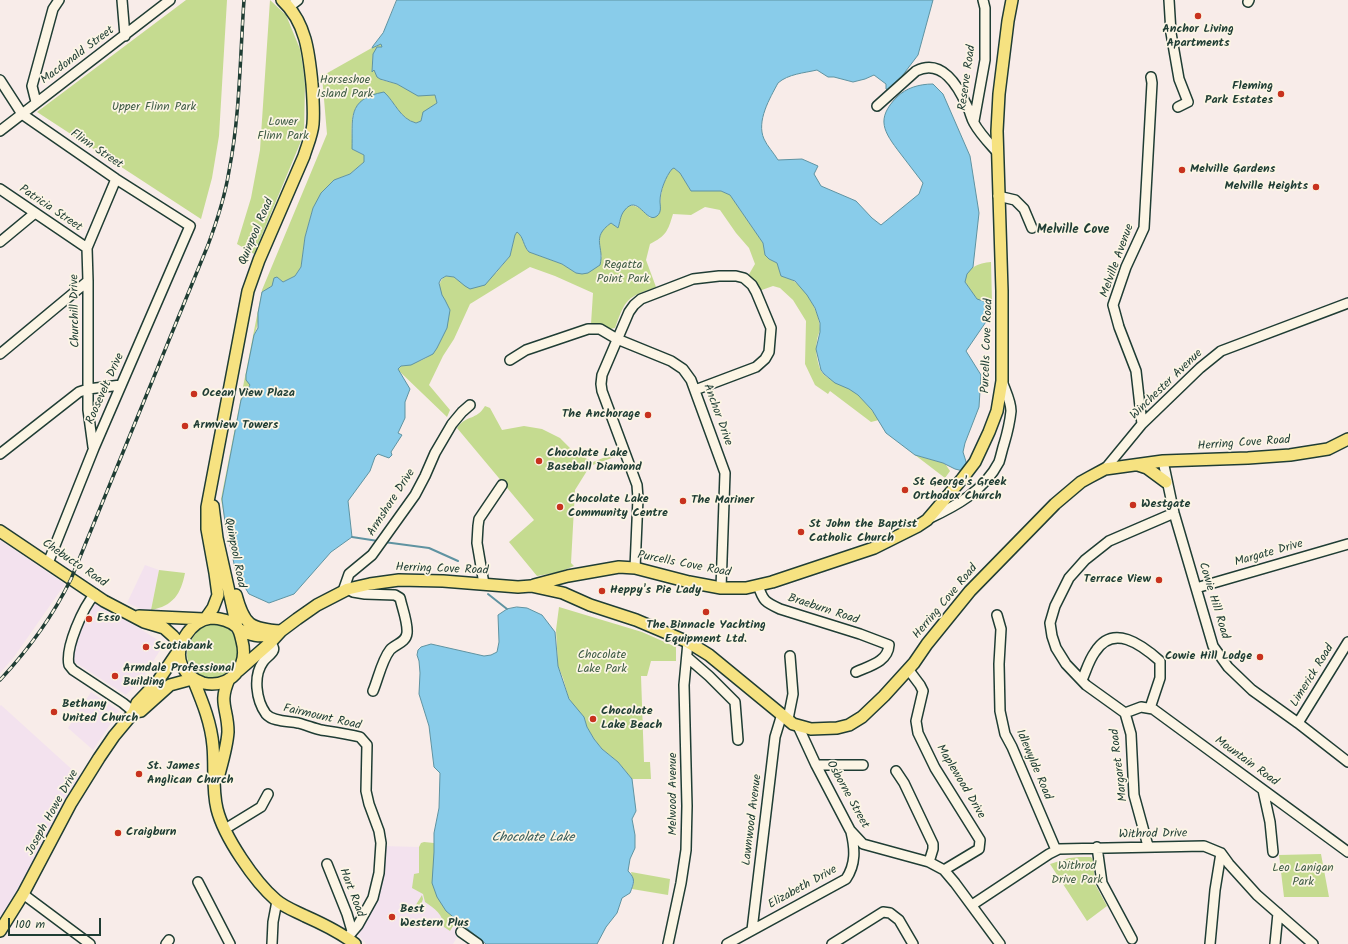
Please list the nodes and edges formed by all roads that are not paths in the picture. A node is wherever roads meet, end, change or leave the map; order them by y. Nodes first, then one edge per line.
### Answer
1 (59, 0) edge
2 (122, 0) edge
3 (170, 0) edge
4 (983, 0) edge
5 (1012, 0) edge
6 (1169, 0) edge
7 (290, 2) edge
8 (125, 36) junction
9 (1151, 77) dead end
10 (0, 80) edge
11 (36, 102) junction
12 (877, 106) dead end
13 (1178, 108) dead end
14 (22, 114) junction
15 (974, 122) junction
16 (0, 131) edge
17 (997, 152) junction
18 (116, 179) junction
19 (0, 189) edge
20 (998, 196) junction
21 (35, 213) junction
22 (190, 226) joint
23 (1032, 228) dead end
24 (0, 242) edge
25 (87, 248) junction
26 (88, 281) junction
27 (1348, 304) edge
28 (617, 339) junction
29 (0, 354) edge
30 (510, 360) dead end
31 (1002, 381) junction
32 (121, 385) junction
33 (88, 389) junction
34 (695, 390) junction
35 (470, 405) dead end
36 (1142, 424) junction
37 (1348, 440) edge
38 (94, 448) junction
39 (0, 454) edge
40 (1163, 461) junction
41 (1138, 464) junction
42 (1105, 469) junction
43 (1166, 482) junction
44 (212, 484) junction
45 (502, 486) dead end
46 (1174, 513) junction
47 (927, 520) junction
48 (216, 530) junction
49 (0, 531) edge
50 (1348, 544) edge
51 (48, 563) junction
52 (635, 568) junction
53 (576, 575) junction
54 (484, 584) junction
55 (758, 585) junction
56 (532, 586) junction
57 (518, 587) junction
58 (721, 588) junction
59 (1196, 588) junction
60 (346, 590) junction
61 (95, 594) junction
62 (562, 596) junction
63 (997, 615) dead end
64 (135, 616) junction
65 (205, 618) junction
66 (237, 628) junction
67 (281, 631) junction
68 (270, 642) junction
69 (688, 642) junction
70 (1348, 642) edge
71 (181, 647) junction
72 (790, 656) dead end
73 (687, 657) junction
74 (908, 670) junction
75 (238, 671) junction
76 (856, 672) dead end
77 (192, 679) junction
78 (229, 679) junction
79 (1082, 680) junction
80 (373, 691) dead end
81 (1150, 708) junction
82 (134, 712) junction
83 (1125, 713) junction
84 (785, 717) junction
85 (1298, 723) junction
86 (798, 726) junction
87 (738, 740) dead end
88 (1348, 762) edge
89 (816, 765) junction
90 (863, 765) dead end
91 (896, 771) dead end
92 (1262, 790) junction
93 (215, 792) junction
94 (268, 794) dead end
95 (225, 829) junction
96 (850, 830) junction
97 (1148, 846) junction
98 (1097, 847) junction
99 (1056, 850) junction
100 (1273, 852) dead end
101 (1348, 852) edge
102 (1221, 854) junction
103 (929, 862) junction
104 (327, 864) dead end
105 (944, 870) junction
106 (198, 882) dead end
107 (23, 894) junction
108 (277, 901) junction
109 (972, 905) junction
110 (1278, 913) junction
111 (5, 916) edge
112 (752, 930) junction
113 (0, 931) edge
114 (461, 932) dead end
115 (351, 937) edge
116 (1132, 939) dead end
117 (90, 944) edge
118 (230, 944) edge
119 (272, 944) edge
120 (478, 944) edge
121 (668, 944) edge
122 (727, 944) edge
123 (832, 944) edge
124 (913, 944) edge
125 (1000, 944) edge
126 (1210, 944) edge
127 (1275, 944) edge
128 (1313, 944) edge

1 - 11 street
2 - 8 street
3 - 8 street, Macdonald Street
4 - 15 street, Reserve Road
5 - 17 main road, Purcells Cove Road
6 - 13 street
7 - 44 main road, Quinpool Road
8 - 11 street, Macdonald Street
9 - 36 street, Melville Avenue
10 - 14 street, Flinn Street
11 - 14 street, Macdonald Street
12 - 15 street
14 - 16 street, Macdonald Street
14 - 18 street, Flinn Street
15 - 17 street, Reserve Road
17 - 20 main road, Purcells Cove Road
18 - 22 street, Flinn Street
18 - 25 street, Churchill Drive
19 - 21 street, Patricia Street
20 - 23 street
20 - 31 main road, Purcells Cove Road
21 - 24 street
21 - 25 street, Patricia Street
22 - 32 street, Roosevelt Drive
25 - 26 street, Churchill Drive
26 - 29 street
26 - 33 street, Churchill Drive
27 - 36 street, Winchester Avenue
28 - 30 street, Anchor Drive
28 - 34 street, Anchor Drive
28 - 34 street
28 - 52 street
31 - 47 main road, Purcells Cove Road
31 - 47 street
32 - 33 street
32 - 38 street, Roosevelt Drive
33 - 38 street, Churchill Drive
33 - 39 street
34 - 58 street, Anchor Drive
35 - 60 street, Armshore Drive
36 - 42 street, Winchester Avenue
37 - 40 main road, Herring Cove Road
38 - 51 street, Roosevelt Drive
40 - 41 main road, Herring Cove Road
40 - 43 street, Cowie Hill Road
41 - 42 main road, Herring Cove Road
41 - 43 main road
42 - 74 main road, Herring Cove Road
43 - 46 street, Cowie Hill Road
44 - 48 main road, Quinpool Road
44 - 65 main road, Quinpool Road
45 - 54 street
46 - 59 street, Cowie Hill Road
46 - 79 street, Margaret Road
47 - 55 main road, Purcells Cove Road
48 - 66 main road, Quinpool Road
48 - 67 main road
49 - 51 main road, Chebucto Road
50 - 59 street, Margate Drive
51 - 61 main road, Chebucto Road
52 - 53 main road, Purcells Cove Road
52 - 58 main road, Purcells Cove Road
53 - 56 main road, Purcells Cove Road
53 - 62 main road
54 - 57 main road, Herring Cove Road
54 - 60 main road, Herring Cove Road
55 - 58 main road, Purcells Cove Road
55 - 76 street, Braeburn Road
56 - 57 main road, Herring Cove Road
56 - 62 main road, Herring Cove Road
57 - 62 main road, Herring Cove Road
59 - 85 street, Cowie Hill Road
60 - 67 main road, Herring Cove Road
60 - 80 street
61 - 64 main road, Chebucto Road
61 - 82 street
62 - 69 main road, Herring Cove Road
63 - 99 street, Idlewylde Road
64 - 65 main road, Chebucto Road
64 - 71 main road, Chebucto Road
65 - 66 main road
65 - 71 main road
66 - 67 main road, Herring Cove Road
66 - 75 main road
67 - 68 main road, Herring Cove Road
68 - 75 main road, Herring Cove Road
68 - 115 street, Fairmount Road
69 - 73 street, Melwood Avenue
69 - 84 main road, Herring Cove Road
70 - 85 street, Limerick Road
71 - 77 main road
71 - 82 main road, Joseph Howe Drive
72 - 84 street, Lawnwood Avenue
73 - 87 street
73 - 121 street, Melwood Avenue
74 - 86 main road, Herring Cove Road
74 - 105 street, Maplewood Drive
75 - 78 main road
77 - 78 main road
77 - 82 main road, Joseph Howe Drive
77 - 93 main road
78 - 93 main road
79 - 81 street
79 - 83 street, Margaret Road
81 - 83 street
81 - 92 street, Mountain Road
82 - 107 main road, Joseph Howe Drive
83 - 97 street, Margaret Road
84 - 86 main road, Herring Cove Road
84 - 112 street, Lawnwood Avenue
85 - 88 street, Cowie Hill Road
86 - 89 street, Osborne Street
89 - 90 street
89 - 96 street, Osborne Street
91 - 103 street
92 - 100 street
92 - 101 street, Mountain Road
93 - 95 main road
94 - 95 street
95 - 108 main road
96 - 103 street, Osborne Street
96 - 112 street, Elizabeth Drive
97 - 98 street, Withrod Drive
97 - 102 street, Withrod Drive
98 - 99 street, Withrod Drive
98 - 116 street
99 - 109 street, Withrod Drive
102 - 110 street, Withrod Drive
102 - 126 street
103 - 105 street, Osborne Street
104 - 115 street, Hart Road
105 - 109 street, Osborne Street
106 - 118 street
107 - 111 main road, Joseph Howe Drive
107 - 117 street
108 - 115 main road
108 - 119 street
109 - 125 street, Osborne Street
110 - 127 street
110 - 128 street, Withrod Drive
111 - 113 main road, Joseph Howe Drive
112 - 122 street, Elizabeth Drive
114 - 120 street
123 - 124 street

